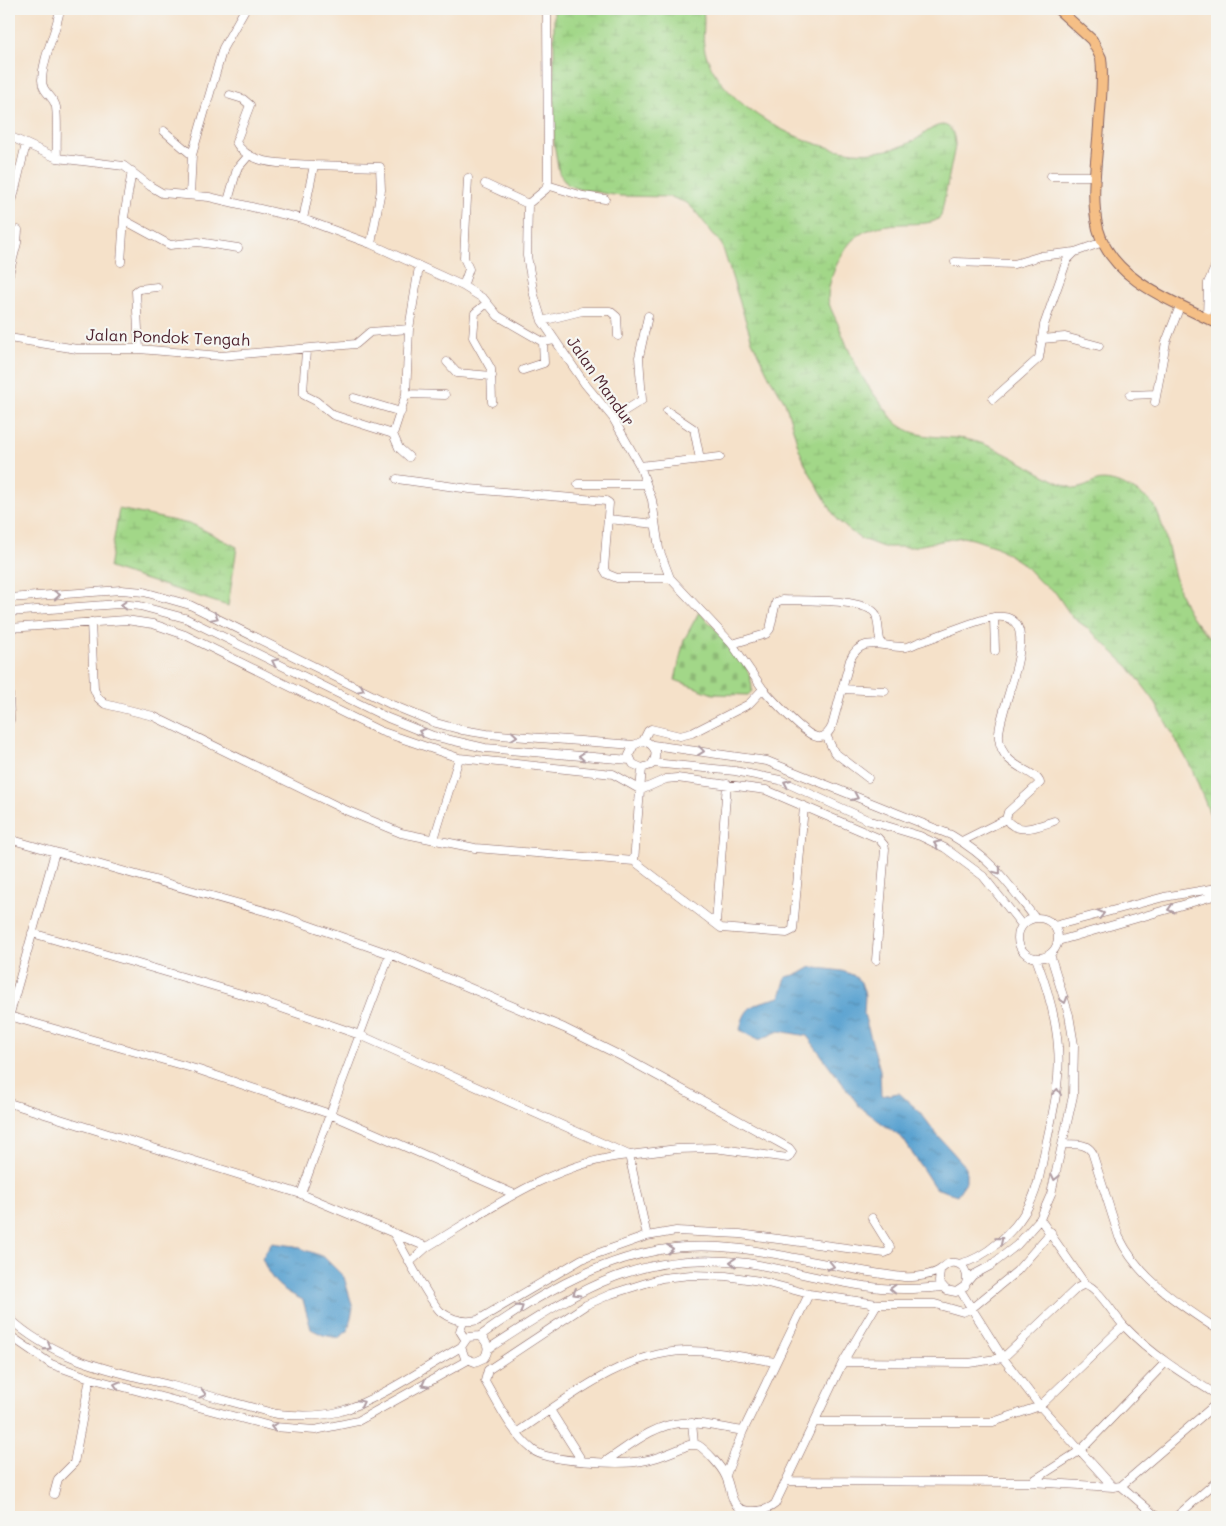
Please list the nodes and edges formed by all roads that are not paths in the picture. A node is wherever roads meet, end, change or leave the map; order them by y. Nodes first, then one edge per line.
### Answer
1 (60, 9) edge
2 (245, 9) edge
3 (547, 9) edge
4 (1058, 9) edge
5 (230, 95) dead end
6 (164, 131) dead end
7 (9, 136) edge
8 (26, 144) junction
9 (192, 155) junction
10 (249, 156) junction
11 (57, 158) junction
12 (314, 165) junction
13 (132, 171) junction
14 (1051, 176) dead end
15 (1096, 176) junction
16 (468, 178) dead end
17 (485, 184) dead end
18 (548, 186) junction
19 (190, 195) junction
20 (605, 199) dead end
21 (228, 201) junction
22 (9, 203) edge
23 (528, 204) junction
24 (303, 219) junction
25 (124, 220) junction
26 (18, 230) dead end
27 (1103, 242) junction
28 (372, 244) junction
29 (238, 248) dead end
30 (1075, 252) junction
31 (121, 262) dead end
32 (956, 262) dead end
33 (1217, 263) edge
34 (419, 267) junction
35 (9, 274) edge
36 (464, 286) junction
37 (157, 287) dead end
38 (487, 303) junction
39 (1180, 306) junction
40 (648, 316) dead end
41 (1207, 318) junction
42 (542, 321) junction
43 (1217, 323) edge
44 (409, 329) junction
45 (618, 336) dead end
46 (9, 338) edge
47 (1042, 339) junction
48 (555, 340) junction
49 (543, 342) junction
50 (1099, 346) dead end
51 (139, 349) junction
52 (306, 349) junction
53 (447, 362) dead end
54 (523, 370) dead end
55 (492, 376) junction
56 (406, 394) junction
57 (445, 395) dead end
58 (1130, 395) dead end
59 (354, 398) dead end
60 (993, 399) dead end
61 (492, 402) dead end
62 (401, 412) junction
63 (667, 412) dead end
64 (613, 418) junction
65 (393, 434) junction
66 (409, 457) dead end
67 (720, 457) dead end
68 (700, 459) junction
69 (640, 466) junction
70 (397, 479) dead end
71 (578, 484) dead end
72 (646, 484) junction
73 (609, 519) junction
74 (655, 524) junction
75 (670, 578) junction
76 (9, 598) edge
77 (9, 612) edge
78 (994, 617) junction
79 (92, 622) junction
80 (9, 628) edge
81 (732, 644) junction
82 (881, 644) junction
83 (996, 651) dead end
84 (762, 689) junction
85 (842, 689) junction
86 (9, 691) edge
87 (885, 691) dead end
88 (10, 720) dead end
89 (826, 735) junction
90 (643, 742) junction
91 (634, 745) junction
92 (652, 746) junction
93 (459, 758) junction
94 (630, 760) junction
95 (653, 763) junction
96 (642, 768) junction
97 (868, 778) dead end
98 (727, 784) junction
99 (641, 790) junction
100 (804, 807) junction
101 (1006, 819) junction
102 (1054, 821) dead end
103 (9, 840) edge
104 (434, 840) junction
105 (962, 841) junction
106 (55, 852) junction
107 (634, 861) junction
108 (1217, 888) edge
109 (1217, 895) edge
110 (1035, 918) junction
111 (716, 922) junction
112 (1022, 925) junction
113 (1054, 926) junction
114 (32, 933) junction
115 (1058, 941) junction
116 (390, 954) junction
117 (1050, 954) junction
118 (1036, 958) junction
119 (876, 960) dead end
120 (9, 1017) edge
121 (360, 1035) junction
122 (9, 1103) edge
123 (330, 1114) junction
124 (1063, 1144) junction
125 (629, 1155) junction
126 (301, 1194) junction
127 (514, 1194) junction
128 (872, 1218) dead end
129 (1040, 1219) junction
130 (1051, 1232) junction
131 (394, 1234) junction
132 (646, 1236) junction
133 (427, 1247) junction
134 (410, 1262) junction
135 (959, 1264) junction
136 (940, 1270) junction
137 (967, 1282) junction
138 (1085, 1284) junction
139 (942, 1287) junction
140 (960, 1290) junction
141 (809, 1294) junction
142 (877, 1304) junction
143 (972, 1308) junction
144 (9, 1318) edge
145 (463, 1322) junction
146 (1123, 1326) junction
147 (1217, 1329) edge
148 (9, 1335) edge
149 (480, 1336) junction
150 (463, 1343) junction
151 (488, 1349) junction
152 (1003, 1358) junction
153 (468, 1360) junction
154 (776, 1362) junction
155 (843, 1362) junction
156 (1165, 1363) junction
157 (90, 1378) junction
158 (1217, 1395) edge
159 (1217, 1403) edge
160 (1040, 1406) junction
161 (550, 1410) junction
162 (816, 1422) junction
163 (692, 1423) junction
164 (743, 1431) junction
165 (516, 1433) junction
166 (694, 1444) junction
167 (1081, 1450) junction
168 (582, 1461) junction
169 (606, 1461) junction
170 (726, 1476) junction
171 (787, 1481) junction
172 (1217, 1481) edge
173 (1031, 1482) junction
174 (1117, 1486) junction
175 (54, 1494) dead end
176 (1157, 1517) edge
177 (1176, 1517) edge

1 - 11 street
2 - 9 street
3 - 18 street
4 - 15 main road
5 - 10 street
6 - 9 street
7 - 8 street
8 - 11 street
8 - 22 street
9 - 19 street
10 - 12 street
10 - 21 street
11 - 13 street
12 - 24 street
12 - 28 street
13 - 19 street
13 - 25 street
14 - 15 street
15 - 27 main road
16 - 36 street
17 - 23 street
18 - 20 street
18 - 23 street
19 - 21 street
21 - 24 street
23 - 42 street, Jalan Mandur
24 - 28 street
25 - 29 street
25 - 31 street
26 - 35 street
27 - 30 street
27 - 39 main road
28 - 34 street
30 - 32 street
30 - 47 street
33 - 41 street
34 - 36 street
34 - 44 street
36 - 38 street
37 - 51 street
38 - 49 street
38 - 55 street
39 - 41 main road
39 - 58 street
40 - 64 street
41 - 43 main road
42 - 45 street
42 - 48 street, Jalan Mandur
44 - 52 street, Jalan Pondok Tengah
44 - 56 street
46 - 51 street, Jalan Pondok Tengah
47 - 50 street
47 - 60 street
48 - 49 street
48 - 64 street, Jalan Mandur
49 - 54 street
51 - 52 street, Jalan Pondok Tengah
52 - 65 street
53 - 55 street
55 - 61 street
56 - 57 street
56 - 62 street
59 - 62 street
62 - 65 street
63 - 68 street
64 - 69 street, Jalan Mandur
65 - 66 street
67 - 68 street
68 - 69 street
69 - 72 street, Jalan Mandur
70 - 73 street
71 - 72 street
72 - 74 street, Jalan Mandur
73 - 74 street
73 - 75 street
74 - 75 street, Jalan Mandur
75 - 81 street, Jalan Mandur
76 -> 91 street
94 -> 77 street
78 - 82 street
78 - 83 street
78 - 101 street
79 - 80 street
79 - 93 street
79 - 104 street
81 - 82 street
81 - 84 street, Jalan Mandur
82 - 85 street
84 - 89 street, Jalan Mandur
84 - 90 street
85 - 87 street
85 - 89 street
86 - 88 street
89 - 97 street
90 - 91 street
90 - 92 street
91 - 94 street
92 - 95 street
92 -> 105 street
93 - 99 street
93 - 104 street
94 - 96 street
95 - 96 street
112 -> 95 street
96 - 99 street
98 - 99 street
98 - 100 street
98 - 111 street
99 - 107 street
100 - 111 street
100 - 119 street
101 - 102 street
101 - 105 street
103 - 106 street
104 - 107 street
105 -> 110 street
106 - 114 street
106 - 116 street
107 - 111 street
113 -> 108 street
109 -> 115 street
110 - 112 street
110 - 113 street
112 - 118 street
113 - 115 street
114 - 120 street
114 - 121 street
115 - 117 street
116 - 121 street
116 - 125 street
117 - 118 street
117 -> 124 street
135 -> 118 street
120 - 123 street
121 - 123 street
121 - 125 street
122 - 126 street
123 - 126 street
123 - 127 street
124 -> 129 street
124 - 147 street
125 - 127 street
125 - 132 street
126 - 131 street
127 - 133 street
128 - 132 street
129 - 130 street
129 - 137 street
130 - 138 street
130 - 143 street
131 - 133 street
131 - 134 street
132 - 145 street
133 - 134 street
134 - 145 street
135 - 136 street
135 - 137 street
136 - 139 street
149 -> 136 street
137 - 140 street
138 - 146 street
138 - 152 street
139 - 140 street
139 -> 151 street
140 - 143 street
141 - 142 street
141 - 154 street
141 - 165 street
142 - 143 street
142 - 155 street
143 - 152 street
144 -> 150 street
145 - 150 street
146 - 156 street
146 - 160 street
148 - 157 street
149 - 150 street
149 - 151 street
150 - 153 street
151 - 153 street
152 - 155 street
152 - 160 street
153 -> 157 street
154 - 161 street
154 - 164 street
155 - 162 street
156 - 158 street
156 - 167 street
157 - 175 street
159 - 174 street
160 - 162 street
160 - 167 street
161 - 165 street
161 - 168 street
162 - 171 street
163 - 164 street
163 - 166 street
163 - 169 street
164 - 170 street
165 - 168 street
166 - 169 street
166 - 170 street
167 - 173 street
167 - 174 street
168 - 169 street
170 - 171 street
171 - 173 street
172 - 177 street
173 - 174 street
174 - 176 street

